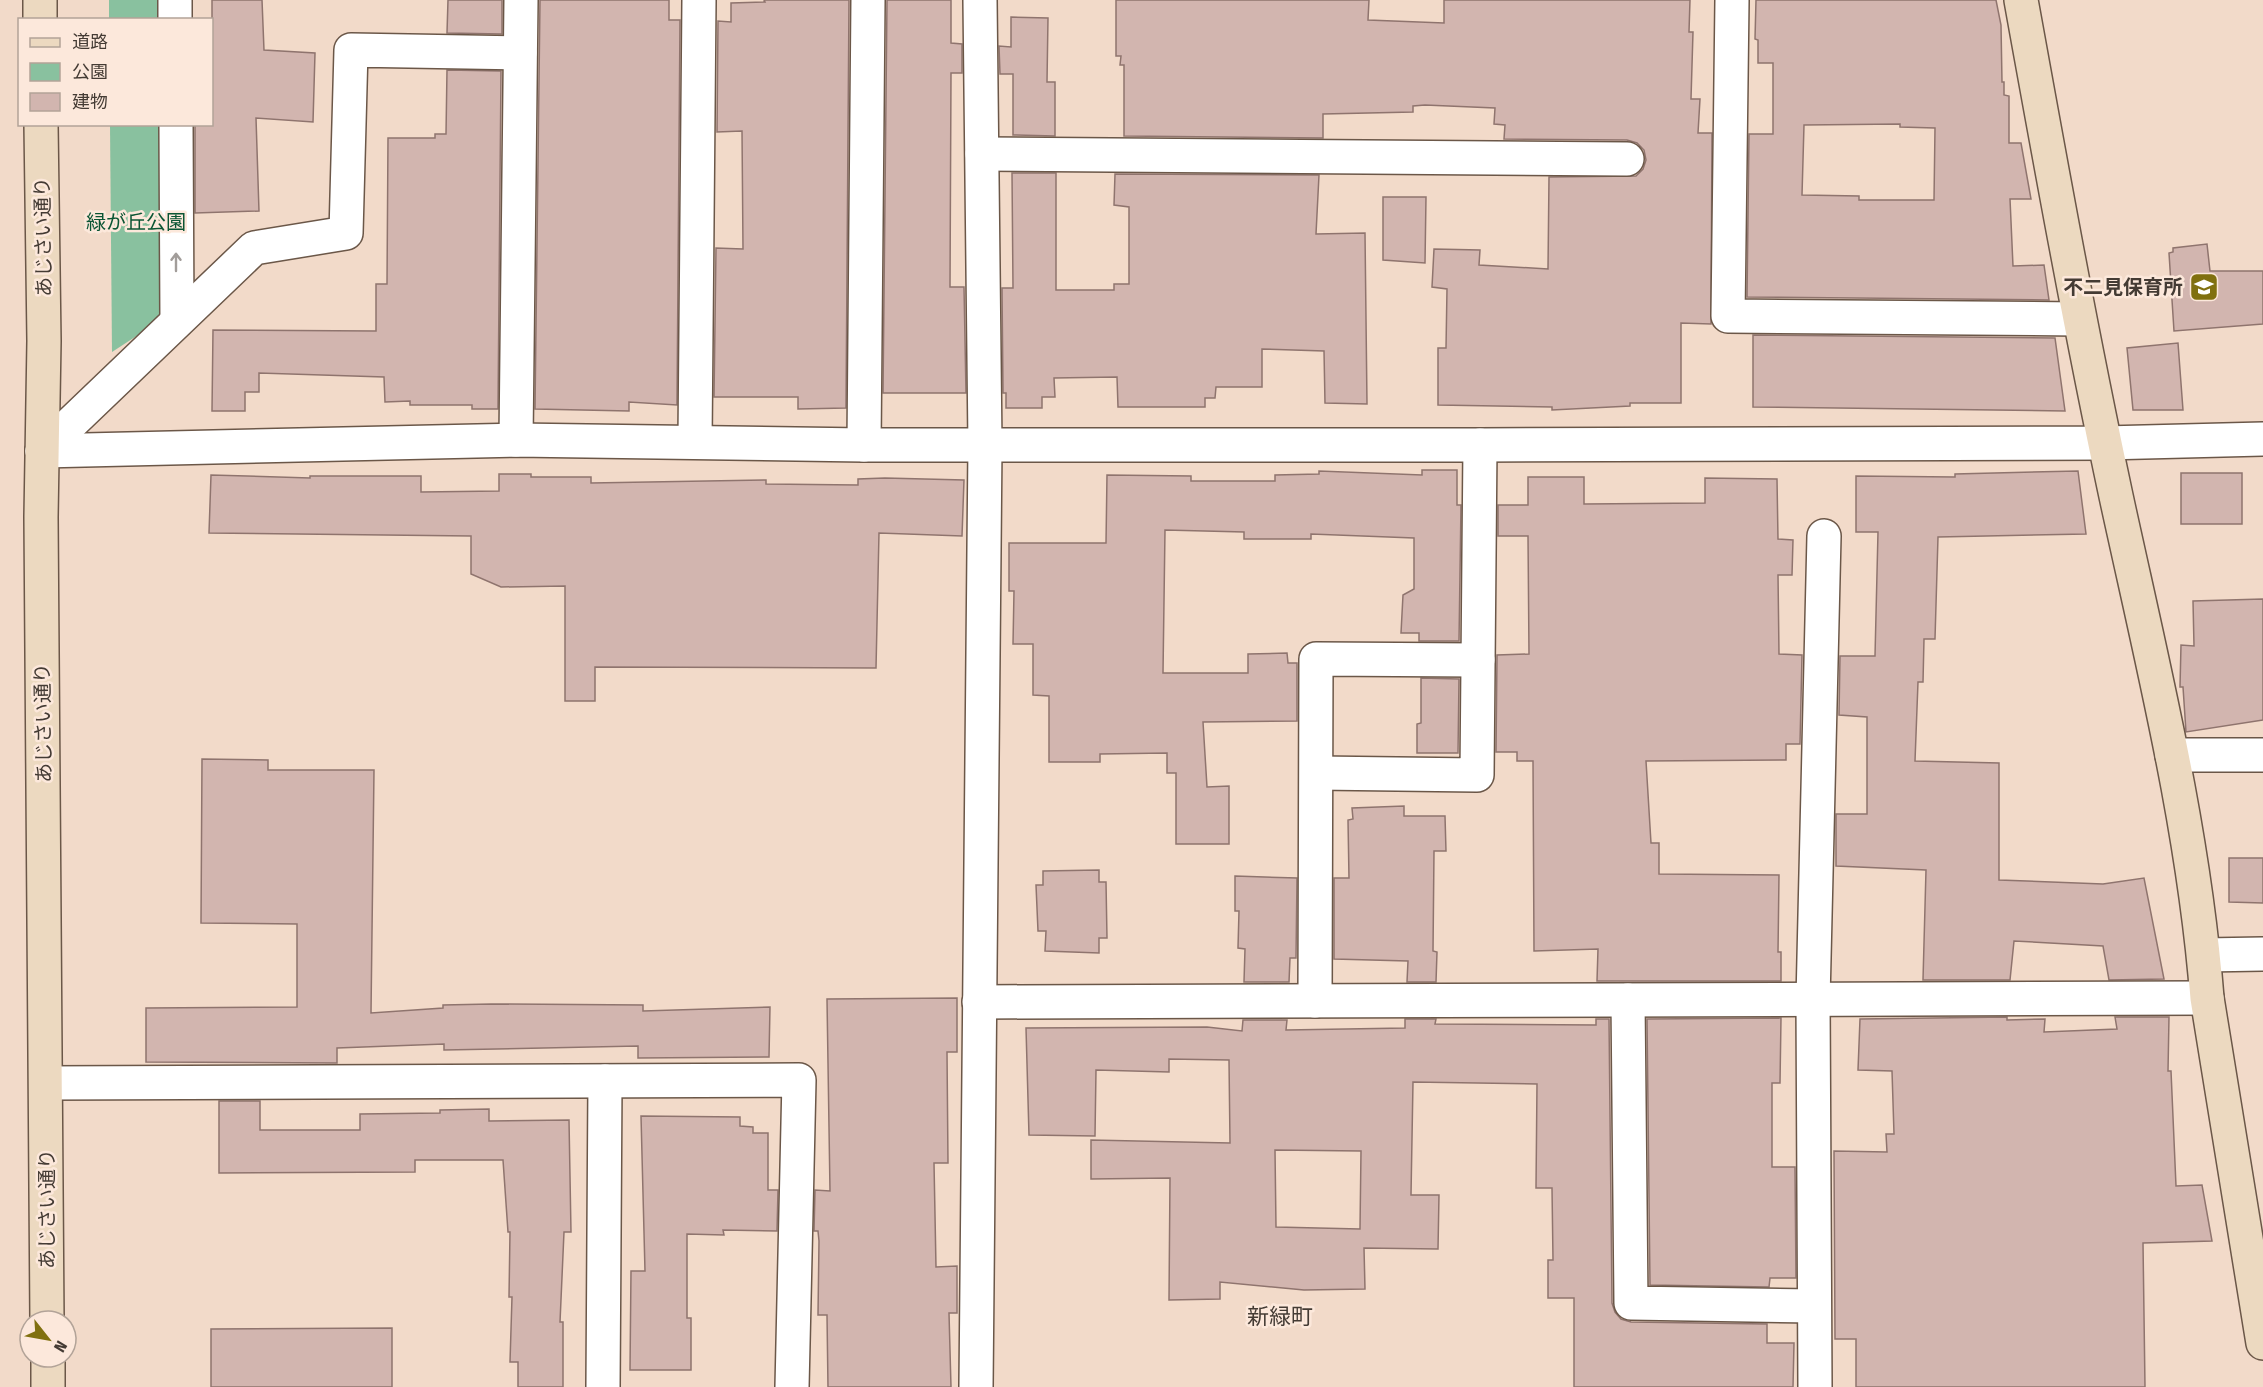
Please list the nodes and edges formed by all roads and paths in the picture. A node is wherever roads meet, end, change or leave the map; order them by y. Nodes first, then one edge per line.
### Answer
1 (40, 0) edge
2 (175, 0) edge
3 (521, 0) edge
4 (699, 0) edge
5 (868, 0) edge
6 (980, 0) edge
7 (1732, 0) edge
8 (2021, 0) edge
9 (40, 18) edge
10 (176, 18) edge
11 (520, 53) junction
12 (41, 126) edge
13 (176, 126) edge
14 (982, 154) junction
15 (1627, 159) dead end
16 (2079, 319) junction
17 (177, 321) junction
18 (516, 440) junction
19 (2263, 440) edge
20 (695, 441) junction
21 (2105, 443) junction
22 (864, 445) junction
23 (985, 445) junction
24 (1480, 446) junction
25 (42, 451) junction
26 (1824, 536) dead end
27 (1478, 660) junction
28 (2172, 755) junction
29 (2263, 755) edge
30 (1317, 773) junction
31 (2204, 954) junction
32 (2263, 954) edge
33 (2207, 998) junction
34 (1628, 1000) junction
35 (1813, 1000) junction
36 (1315, 1001) junction
37 (979, 1002) junction
38 (605, 1081) junction
39 (46, 1083) junction
40 (1814, 1306) junction
41 (47, 1309) edge
42 (2263, 1344) edge
43 (48, 1369) edge
44 (48, 1387) edge
45 (603, 1387) edge
46 (792, 1387) edge
47 (976, 1387) edge
48 (1815, 1387) edge

1 - 9 street
2 - 10 street
3 - 11 street
4 - 20 street
5 - 22 street
6 - 14 street
7 - 16 street
8 - 16 street
11 - 17 street
11 - 18 street
12 - 25 street, あじさい通り
17 -> 13 street
14 - 15 street
14 - 23 street
16 - 21 street
17 - 25 street
18 - 20 street
18 - 25 street
19 - 21 street
20 - 22 street
21 - 24 street
21 - 28 street
22 - 23 street
23 - 24 street
23 - 37 street
24 - 27 street
25 - 39 street, あじさい通り
26 - 35 street
27 - 30 street
27 - 30 street
28 - 29 street
28 - 31 street
30 - 36 street
31 - 32 street
31 - 33 street
33 - 35 street
33 - 42 street
34 - 35 street
34 - 36 street
34 - 40 street
35 - 40 street
36 - 37 street
37 - 47 street
38 - 39 street
38 - 45 street
38 - 46 street
39 - 41 street, あじさい通り
40 - 48 street
43 - 44 street

